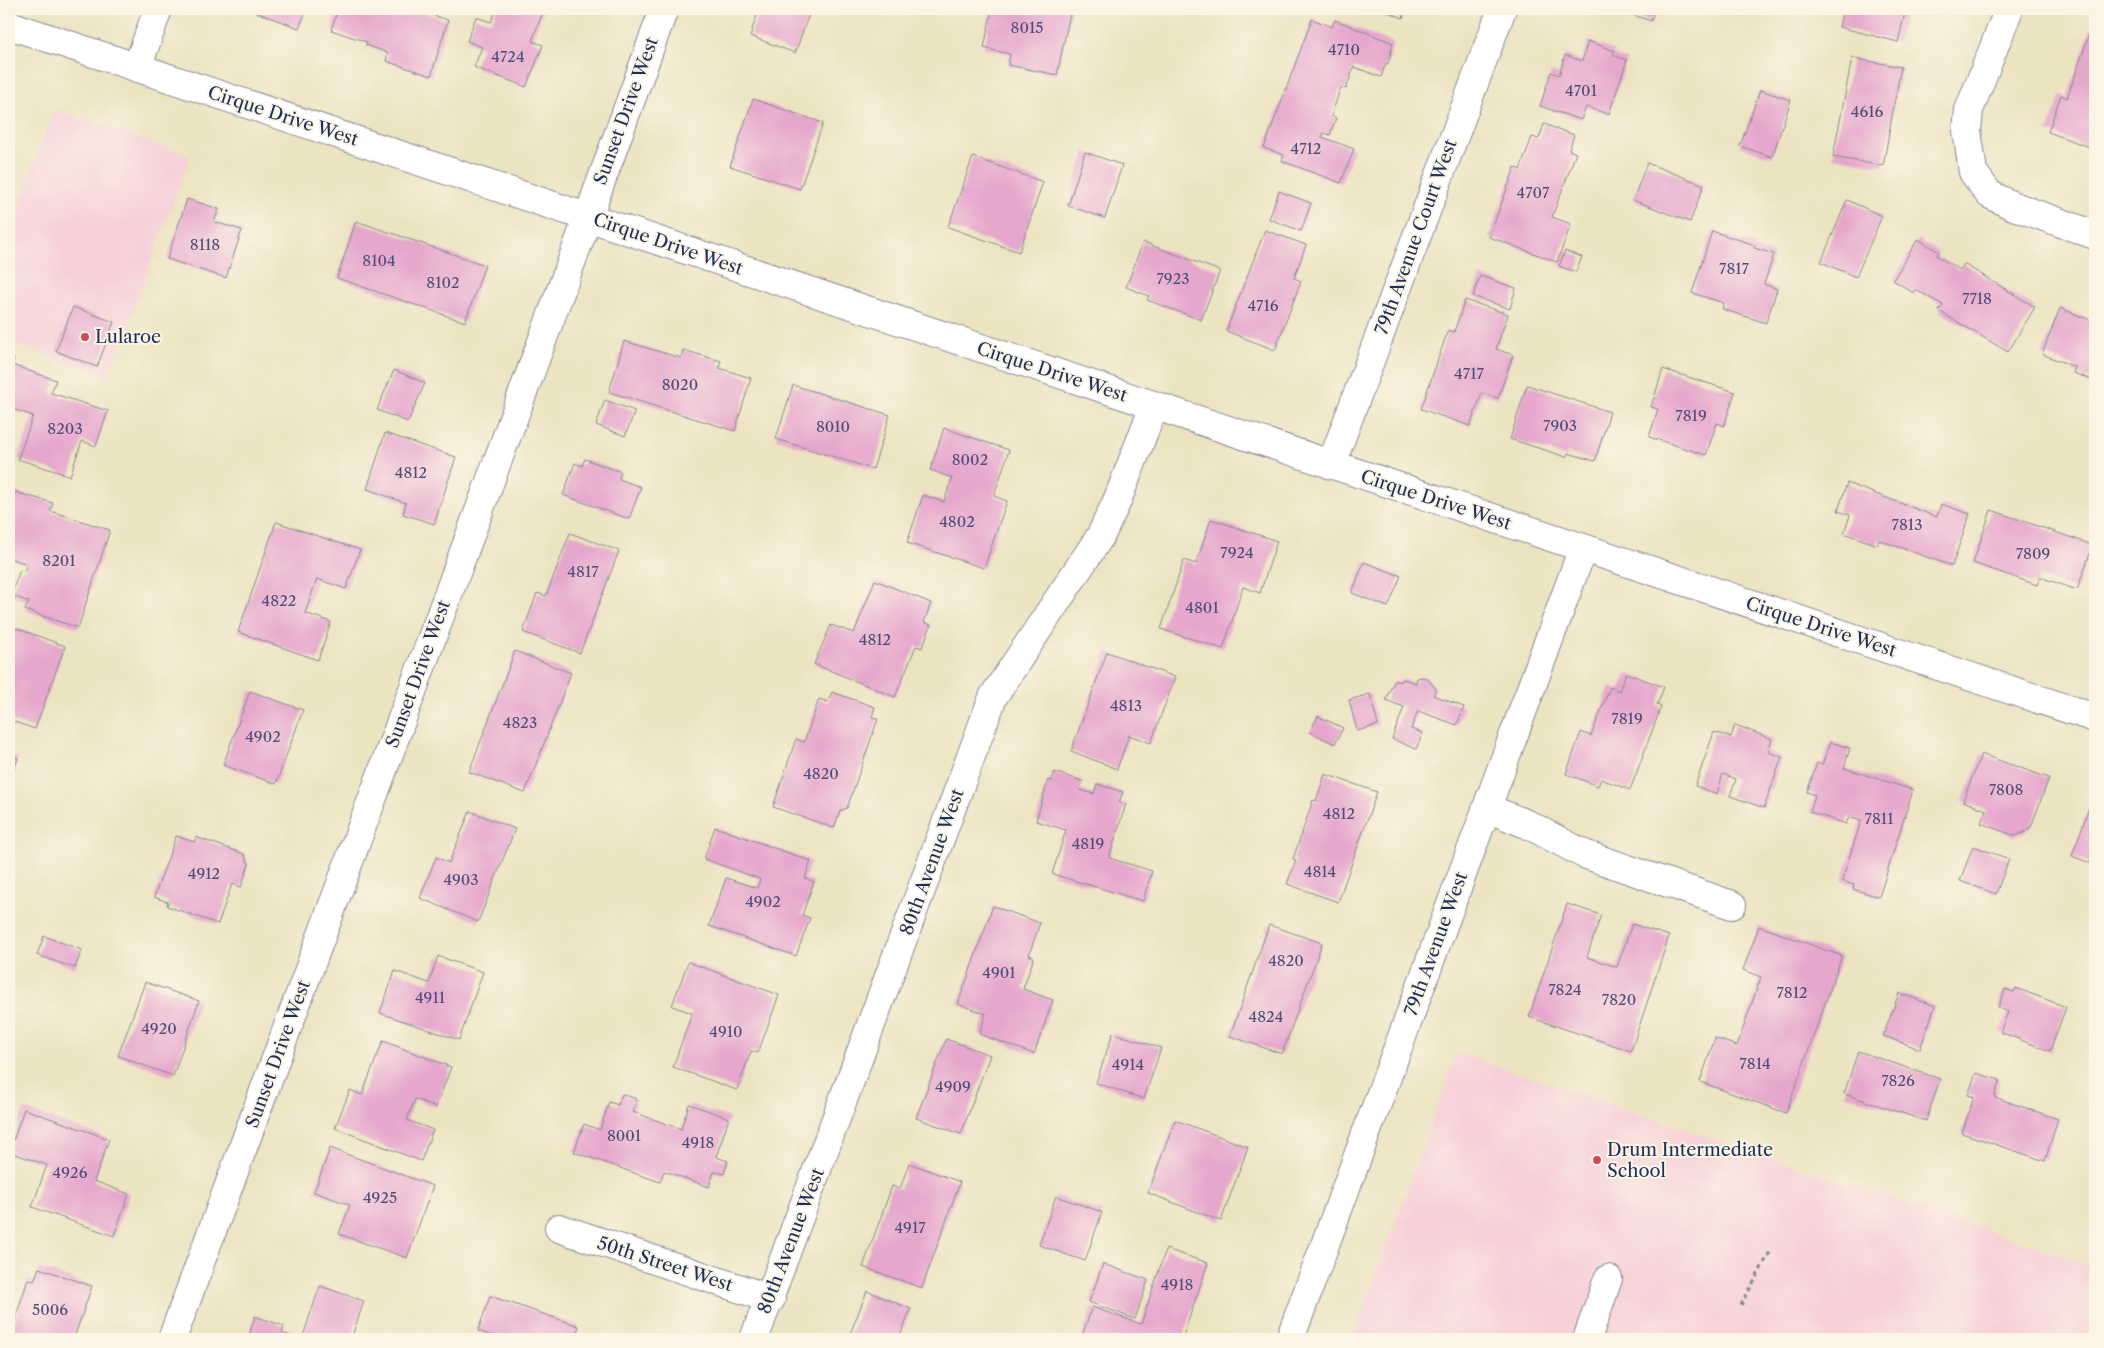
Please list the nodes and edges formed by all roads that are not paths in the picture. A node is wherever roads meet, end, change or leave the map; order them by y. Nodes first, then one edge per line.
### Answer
1 (158, 9) edge
2 (664, 9) edge
3 (1502, 9) edge
4 (2009, 9) edge
5 (9, 25) edge
6 (136, 68) junction
7 (588, 217) junction
8 (2095, 235) edge
9 (1154, 406) junction
10 (1331, 465) junction
11 (1583, 548) junction
12 (2095, 718) edge
13 (1487, 808) junction
14 (1732, 905) dead end
15 (559, 1228) dead end
16 (1608, 1279) dead end
17 (771, 1299) junction
18 (172, 1339) edge
19 (754, 1339) edge
20 (1290, 1339) edge
21 (1587, 1339) edge

1 - 6 street
2 - 7 street, Sunset Drive West
3 - 10 street, 79th Avenue Court West
4 - 8 street
5 - 6 street, Cirque Drive West
6 - 7 street, Cirque Drive West
7 - 9 street, Cirque Drive West
7 - 18 street, Sunset Drive West
9 - 10 street, Cirque Drive West
9 - 17 street, 80th Avenue West
10 - 11 street, Cirque Drive West
11 - 12 street, Cirque Drive West
11 - 13 street, 79th Avenue West
13 - 14 street
13 - 20 street, 79th Avenue West
15 - 17 street, 50th Street West
16 - 21 street
17 - 19 street, 80th Avenue West

